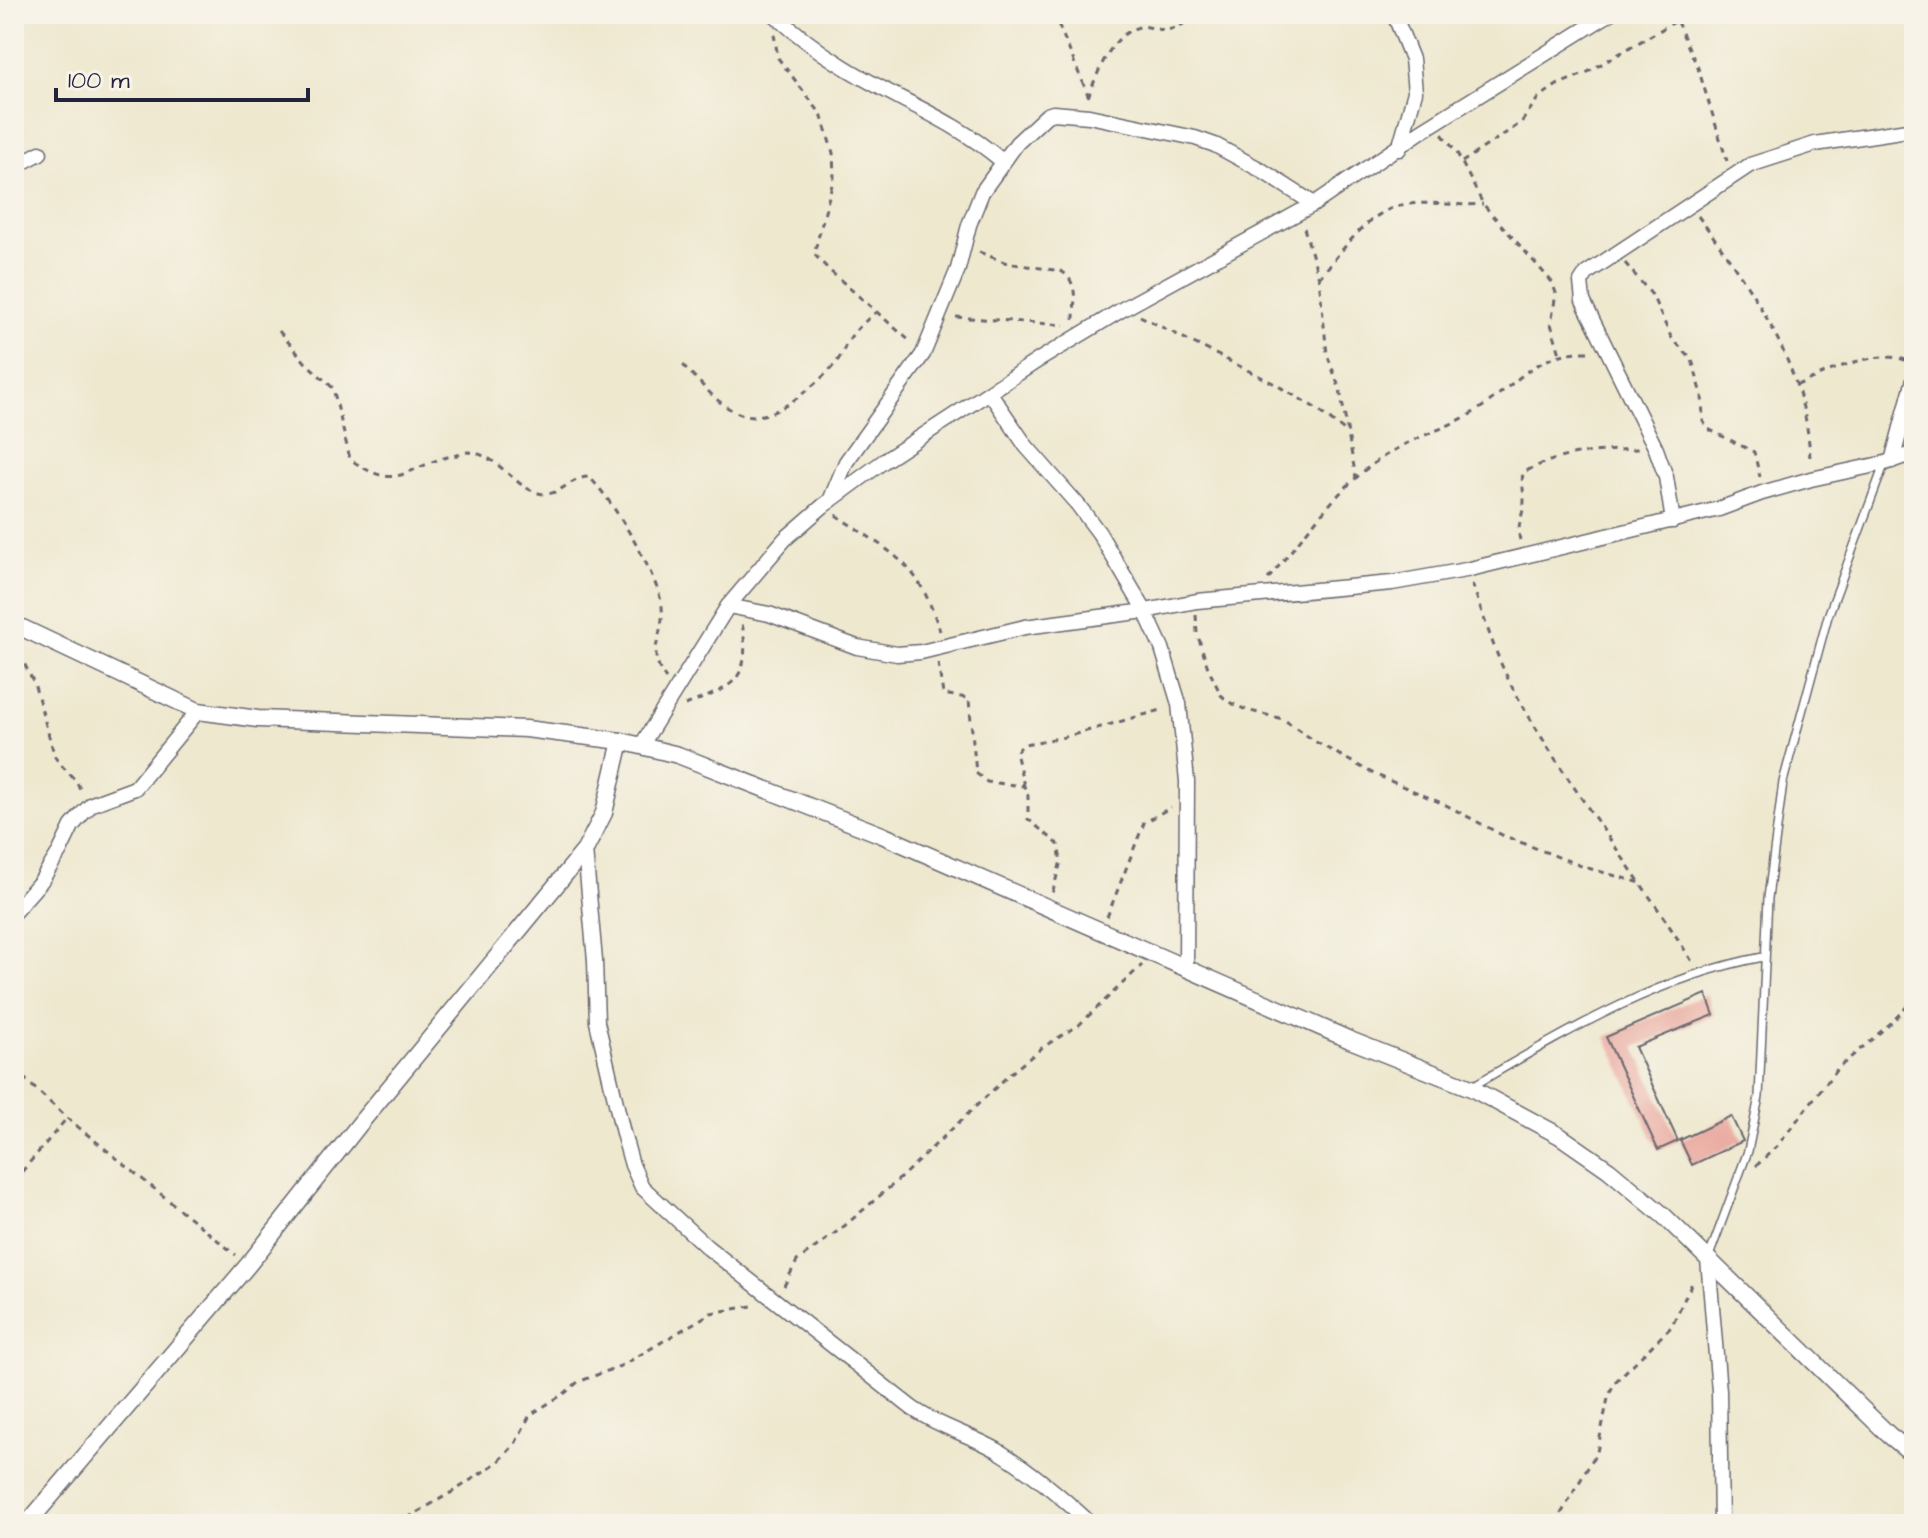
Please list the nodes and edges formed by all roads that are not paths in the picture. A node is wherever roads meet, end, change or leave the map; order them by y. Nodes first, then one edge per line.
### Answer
1 (1394, 14) edge
2 (1609, 14) edge
3 (774, 22) edge
4 (1914, 129) edge
5 (1399, 149) junction
6 (40, 153) dead end
7 (1002, 161) junction
8 (14, 167) edge
9 (1314, 204) junction
10 (1914, 379) edge
11 (990, 393) junction
12 (1914, 453) edge
13 (1888, 462) junction
14 (826, 504) junction
15 (1673, 521) junction
16 (734, 606) junction
17 (1145, 611) junction
18 (14, 624) edge
19 (198, 711) junction
20 (621, 741) junction
21 (641, 746) junction
22 (585, 850) junction
23 (14, 912) edge
24 (1763, 957) junction
25 (1186, 967) junction
26 (1471, 1088) junction
27 (1705, 1256) junction
28 (1914, 1455) edge
29 (27, 1524) edge
30 (1091, 1524) edge
31 (1721, 1524) edge

1 - 5 street
2 - 5 street
3 - 7 street
4 - 15 street
5 - 9 street
6 - 8 street
7 - 9 street
7 - 14 street
9 - 11 street
10 - 13 street
11 - 14 street
11 - 17 street
12 - 13 street
13 - 15 street
13 - 24 lane
14 - 16 street
15 - 17 street
16 - 17 street
16 - 21 street
17 - 25 street
18 - 19 street
19 - 20 street
19 - 23 street
20 - 21 street
20 - 22 street
21 - 25 street
22 - 29 street
22 - 30 street
24 - 26 lane
24 - 27 lane
25 - 26 street
26 - 27 street
27 - 28 street
27 - 31 street

